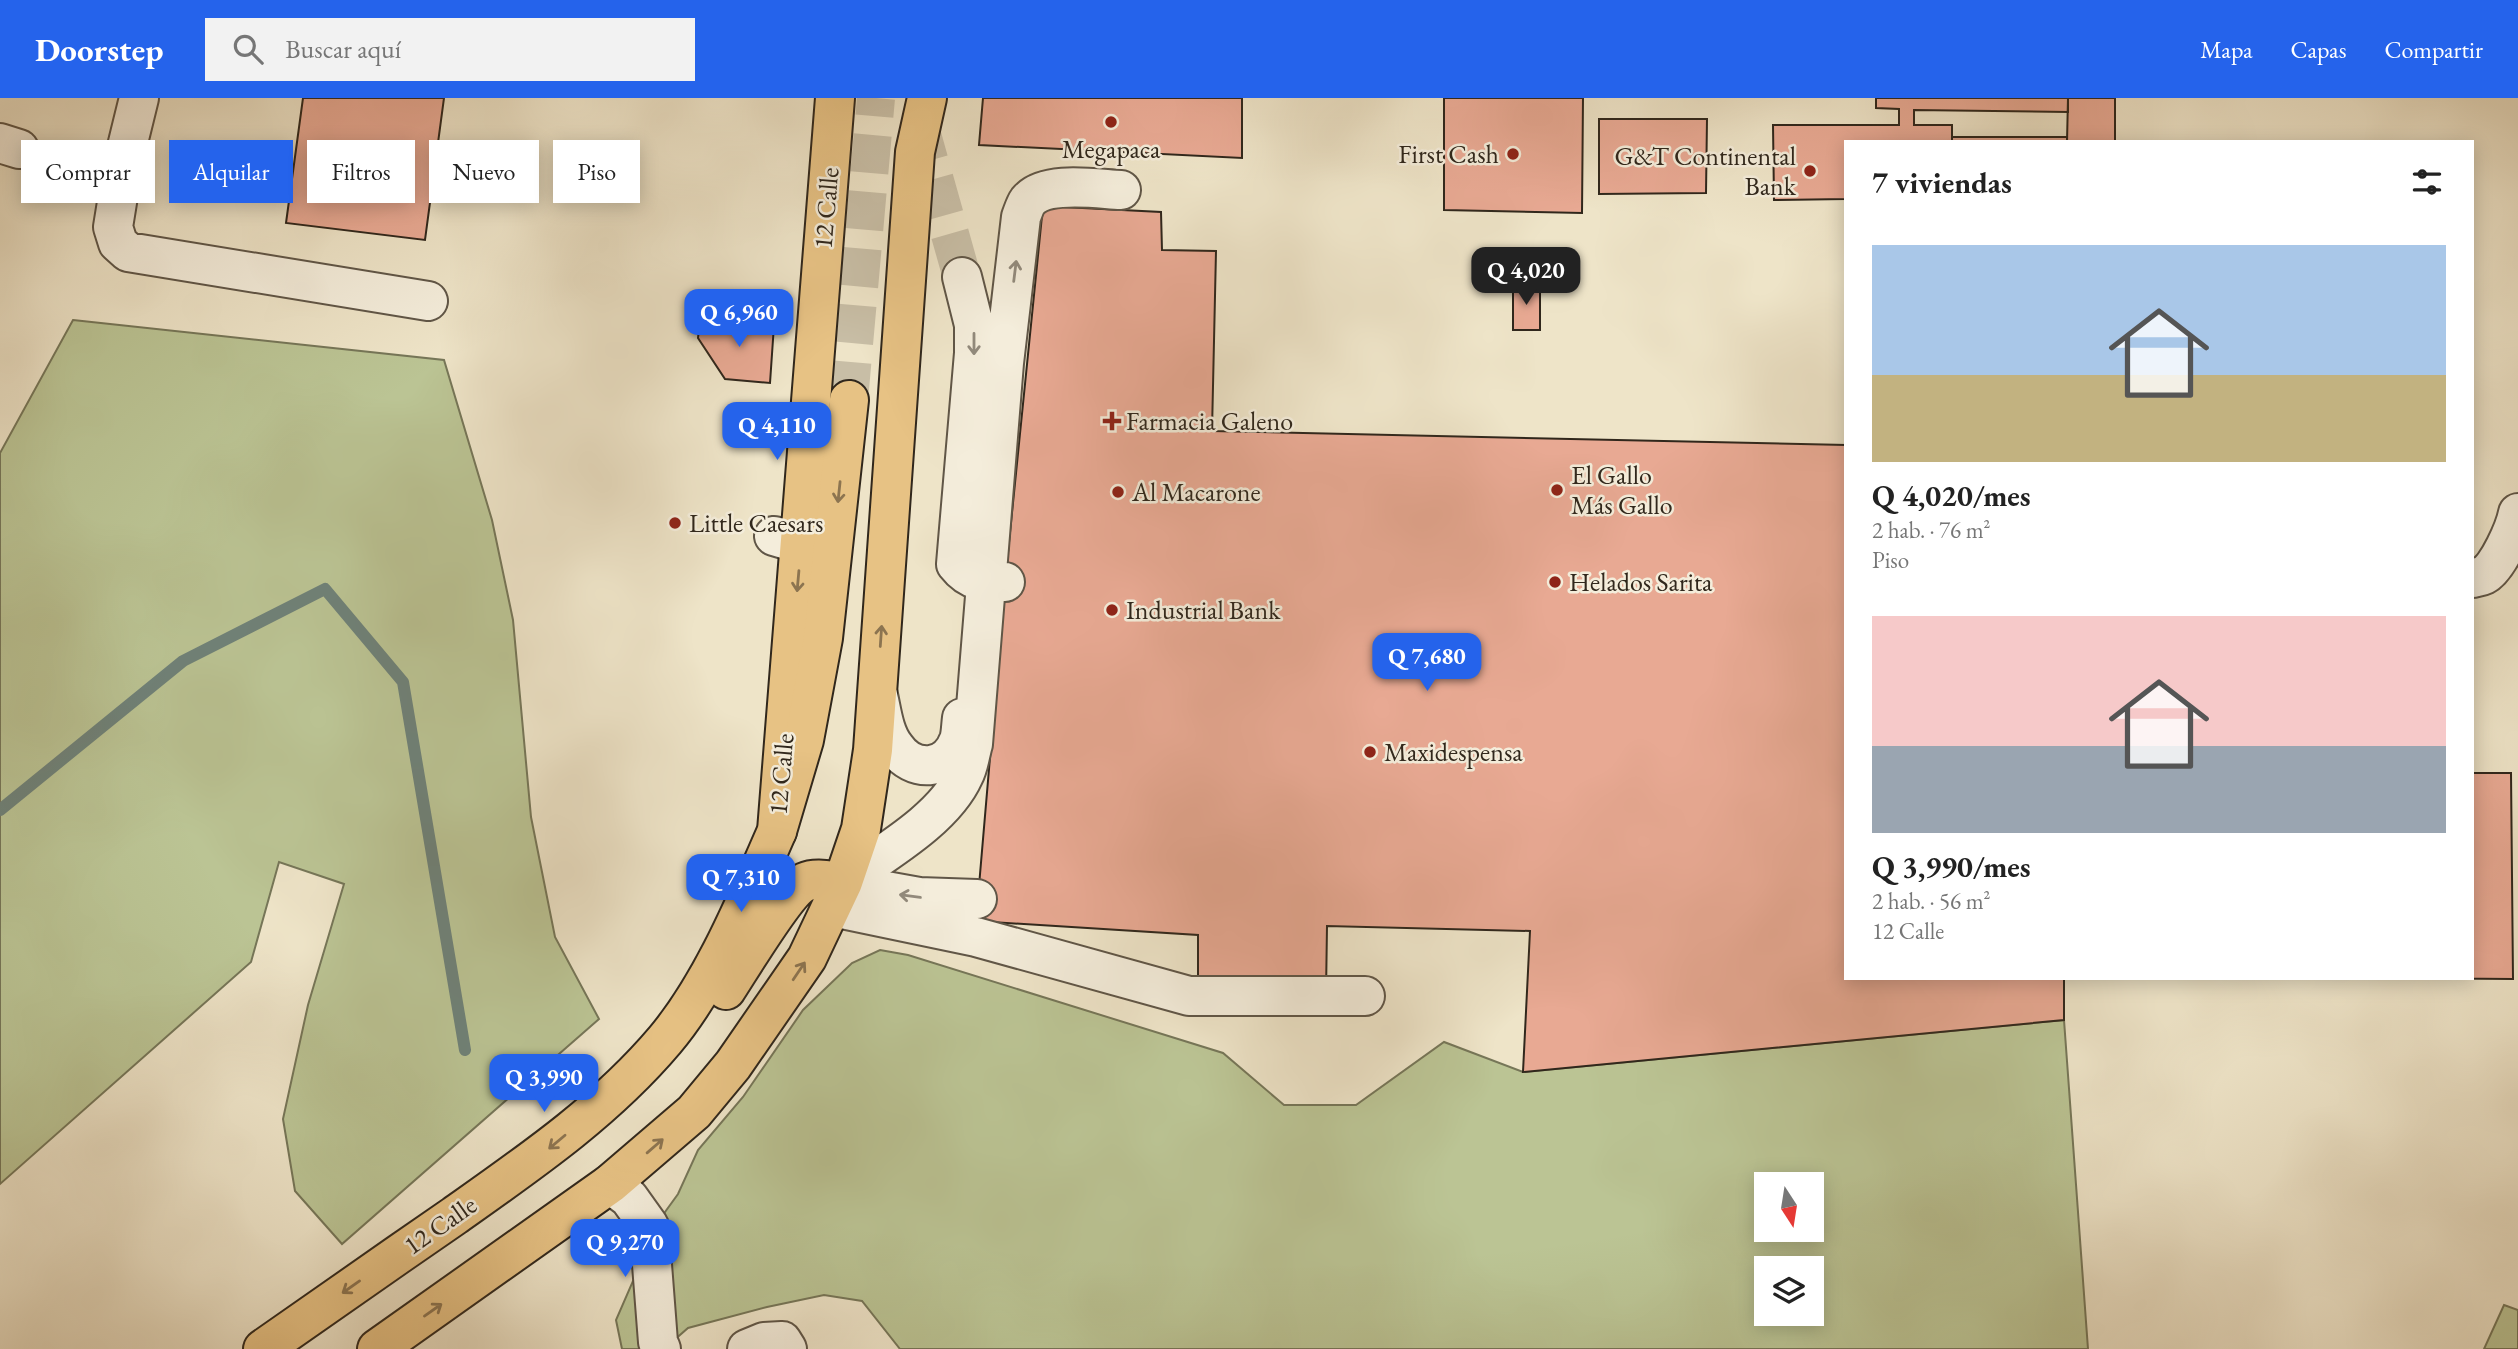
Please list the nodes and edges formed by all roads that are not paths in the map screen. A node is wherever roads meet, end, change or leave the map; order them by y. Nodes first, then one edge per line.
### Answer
1 (139, 98) edge
2 (835, 98) edge
3 (927, 98) edge
4 (1121, 190) dead end
5 (962, 277) tunnel mouth
6 (428, 301) dead end
7 (849, 400) tunnel mouth
8 (2518, 513) edge
9 (983, 576) junction
10 (2474, 578) edge
11 (877, 691) junction
12 (777, 831) junction
13 (837, 894) junction
14 (977, 899) dead end
15 (1364, 996) dead end
16 (666, 1039) junction
17 (610, 1184) junction
18 (263, 1349) edge
19 (377, 1349) edge
20 (661, 1349) edge
21 (747, 1349) edge
22 (787, 1349) edge

1 - 6 street
2 -> 12 main road, 12 Calle
11 -> 3 main road
9 -> 4 street
5 -> 9 street
7 -> 12 main road
8 - 10 street
9 - 11 street
9 - 13 street
11 - 13 main road
12 - 16 main road, 12 Calle
14 -> 13 street
13 - 15 street
13 - 16 main road
17 -> 13 main road
16 -> 18 main road, 12 Calle
19 -> 17 main road
17 - 20 street
21 - 22 street

